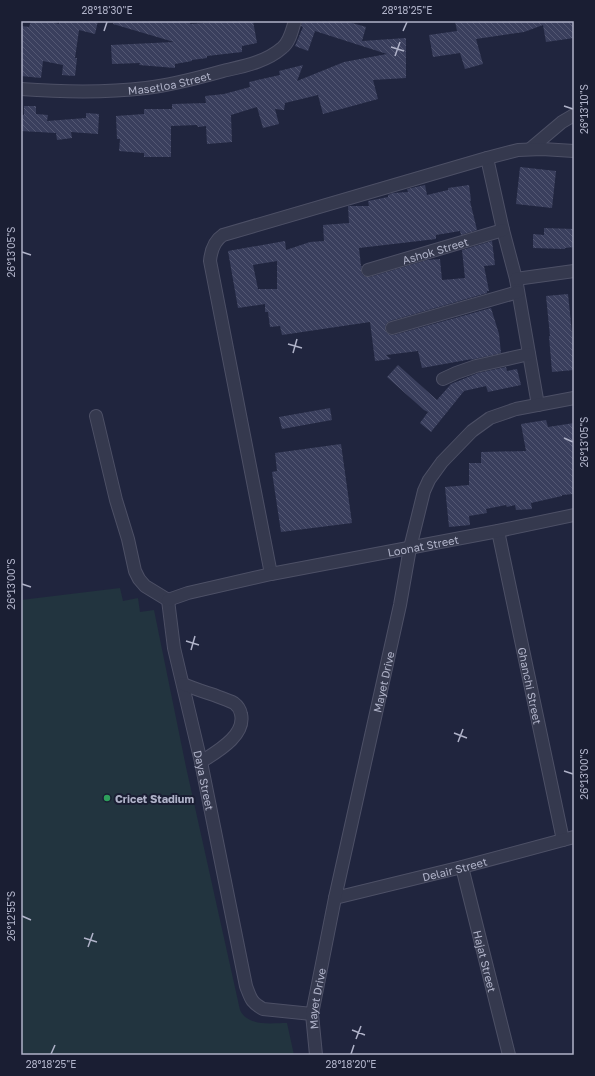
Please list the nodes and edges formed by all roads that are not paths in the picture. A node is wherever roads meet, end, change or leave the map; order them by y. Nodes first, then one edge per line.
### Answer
1 (296, 21) edge
2 (21, 90) edge
3 (574, 115) edge
4 (530, 149) junction
5 (574, 151) edge
6 (487, 158) junction
7 (503, 230) junction
8 (368, 270) dead end
9 (574, 271) edge
10 (516, 279) junction
11 (518, 292) junction
12 (392, 328) dead end
13 (529, 354) junction
14 (443, 380) dead end
15 (574, 398) edge
16 (538, 405) junction
17 (96, 416) dead end
18 (574, 515) edge
19 (498, 531) junction
20 (410, 548) junction
21 (271, 574) junction
22 (168, 600) junction
23 (182, 684) junction
24 (201, 762) junction
25 (569, 839) edge
26 (462, 867) junction
27 (335, 898) junction
28 (312, 1014) junction
29 (316, 1055) edge
30 (509, 1055) edge

1 - 2 street, Masetloa Street
3 - 4 street
4 - 5 street
4 - 6 street
6 - 7 street
6 - 21 street
7 - 8 street, Ashok Street
7 - 10 street
9 - 10 street
10 - 11 street
11 - 12 street
11 - 13 street
13 - 14 street
13 - 16 street
15 - 16 street, Mayet Drive
16 - 20 street, Mayet Drive
17 - 22 street
18 - 19 street, Loonat Street
19 - 20 street, Loonat Street
19 - 25 street, Ghanchi Street
20 - 21 street, Loonat Street
20 - 27 street, Mayet Drive
21 - 22 street
22 - 23 street, Daya Street
23 - 24 street, Daya Street
23 - 24 street
24 - 28 street, Daya Street
25 - 26 street, Delair Street
26 - 27 street, Delair Street
26 - 30 street, Hajat Street
27 - 28 street, Mayet Drive
28 - 29 street, Mayet Drive

